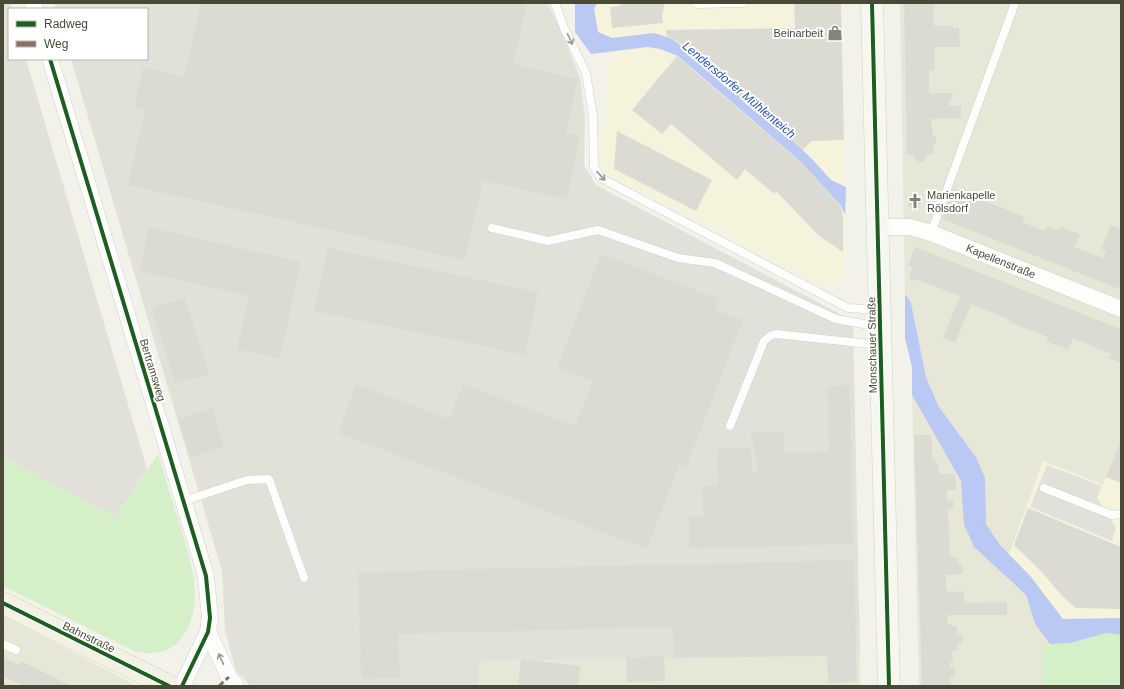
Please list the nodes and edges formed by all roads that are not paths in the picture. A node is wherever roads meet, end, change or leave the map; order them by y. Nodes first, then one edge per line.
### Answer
1 (555, 3) edge
2 (743, 3) edge
3 (872, 3) edge
4 (1015, 3) edge
5 (697, 4) edge
6 (50, 60) edge
7 (878, 227) junction
8 (492, 228) dead end
9 (931, 233) junction
10 (1121, 309) edge
11 (880, 327) junction
12 (730, 426) dead end
13 (1044, 488) dead end
14 (184, 501) junction
15 (1121, 514) edge
16 (304, 578) dead end
17 (3, 603) edge
18 (208, 632) junction
19 (3, 644) edge
20 (16, 650) dead end
21 (171, 686) edge
22 (236, 686) edge
23 (888, 686) edge

1 -> 11 lane
2 - 5 lane
3 - 7 street, Monschauer Straße
4 - 9 lane
6 - 14 street, Bertramsweg
7 - 9 street, Kapellenstraße
7 - 11 street, Monschauer Straße
8 - 11 lane
9 - 10 street, Kapellenstraße
11 - 12 lane
11 - 23 street, Monschauer Straße
13 - 15 lane
14 - 16 lane
14 - 18 street, Bertramsweg
17 - 21 main road, Bahnstraße
18 - 21 street, Bertramsweg
22 -> 18 street
19 - 20 lane

